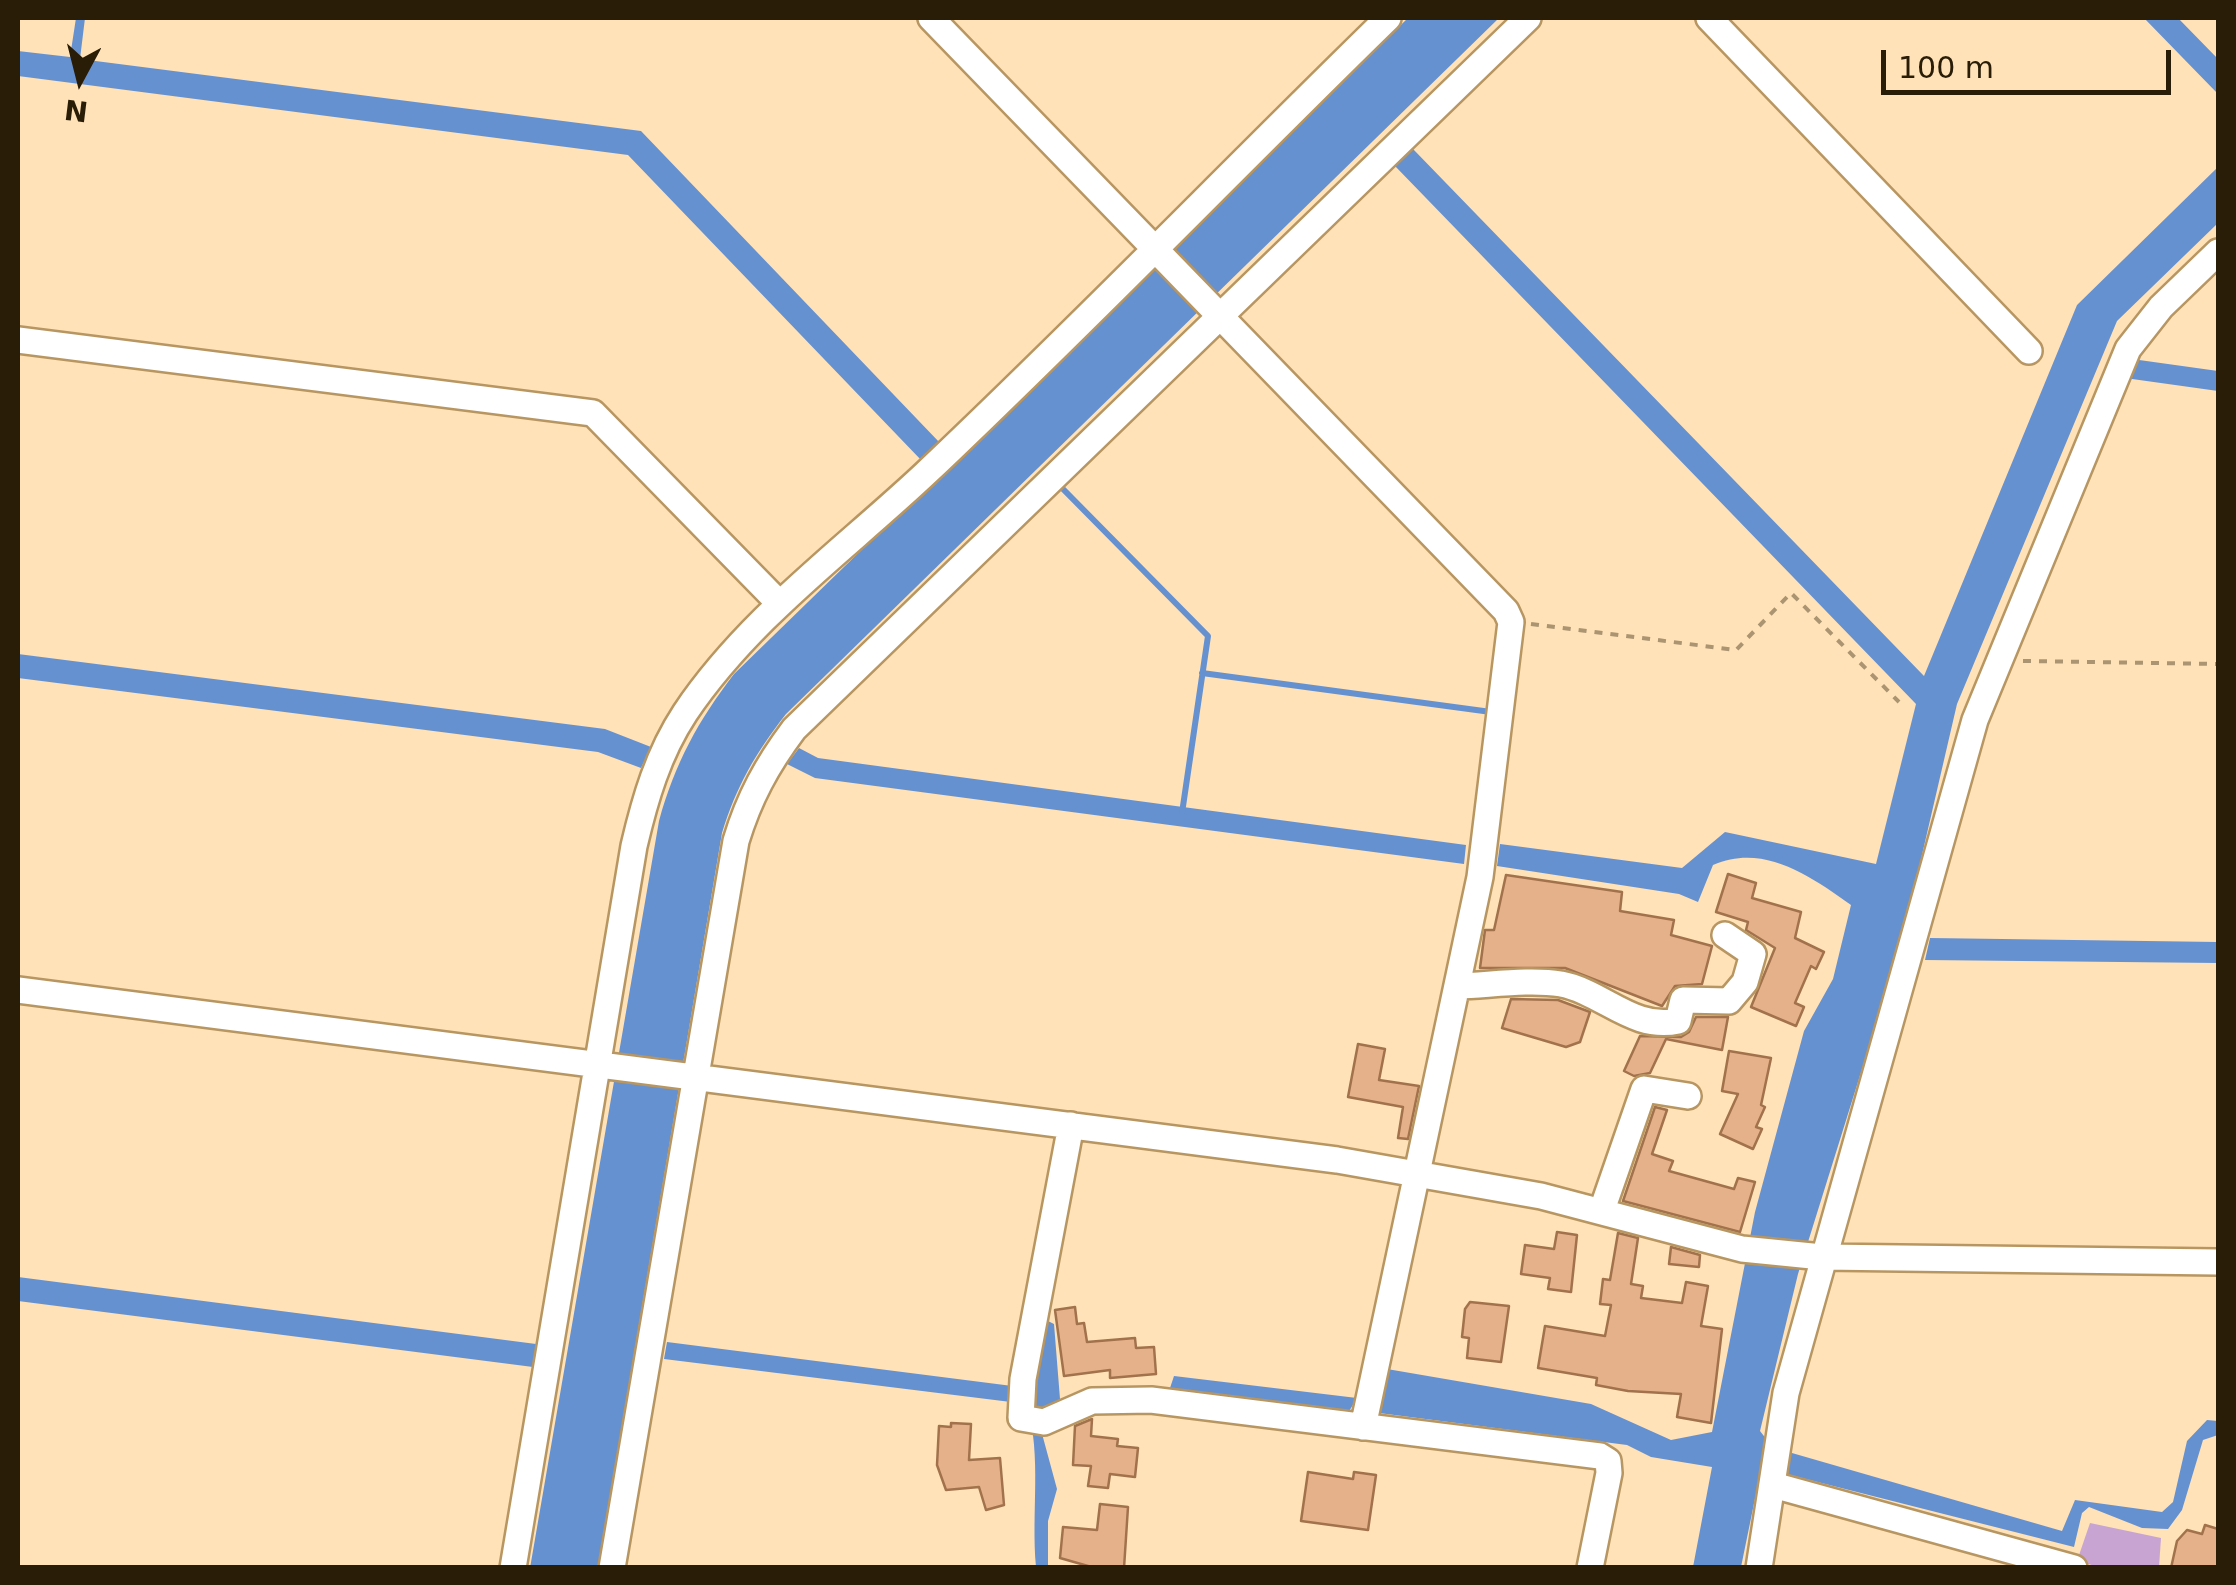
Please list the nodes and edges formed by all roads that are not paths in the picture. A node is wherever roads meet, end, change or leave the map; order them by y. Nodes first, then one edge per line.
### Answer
1 (931, 18) edge
2 (1388, 18) edge
3 (1528, 18) edge
4 (1709, 18) edge
5 (1156, 249) junction
6 (2218, 252) edge
7 (1218, 312) junction
8 (18, 340) edge
9 (2030, 350) dead end
10 (780, 604) junction
11 (1725, 935) dead end
12 (1458, 986) junction
13 (18, 990) edge
14 (606, 1065) junction
15 (692, 1075) junction
16 (1688, 1096) dead end
17 (1071, 1125) junction
18 (1417, 1175) junction
19 (1602, 1210) junction
20 (1816, 1256) junction
21 (2218, 1262) edge
22 (1363, 1427) junction
23 (1773, 1485) junction
24 (513, 1568) edge
25 (612, 1568) edge
26 (1590, 1568) edge
27 (1758, 1568) edge
28 (2074, 1568) edge

1 - 5 street
2 - 5 street
3 - 7 street
4 - 9 street
5 - 7 street
5 - 10 street
6 - 20 street
7 - 12 street
7 - 15 street
8 - 10 street
10 - 14 street
11 - 12 street
12 - 18 street
13 - 14 street
14 - 15 street
14 - 24 street
15 - 17 street
15 - 25 street
16 - 19 street
17 - 18 street
17 - 22 street
18 - 19 street
18 - 22 street
19 - 20 street
20 - 21 street
20 - 23 street
22 - 26 street
23 - 27 street
23 - 28 street

